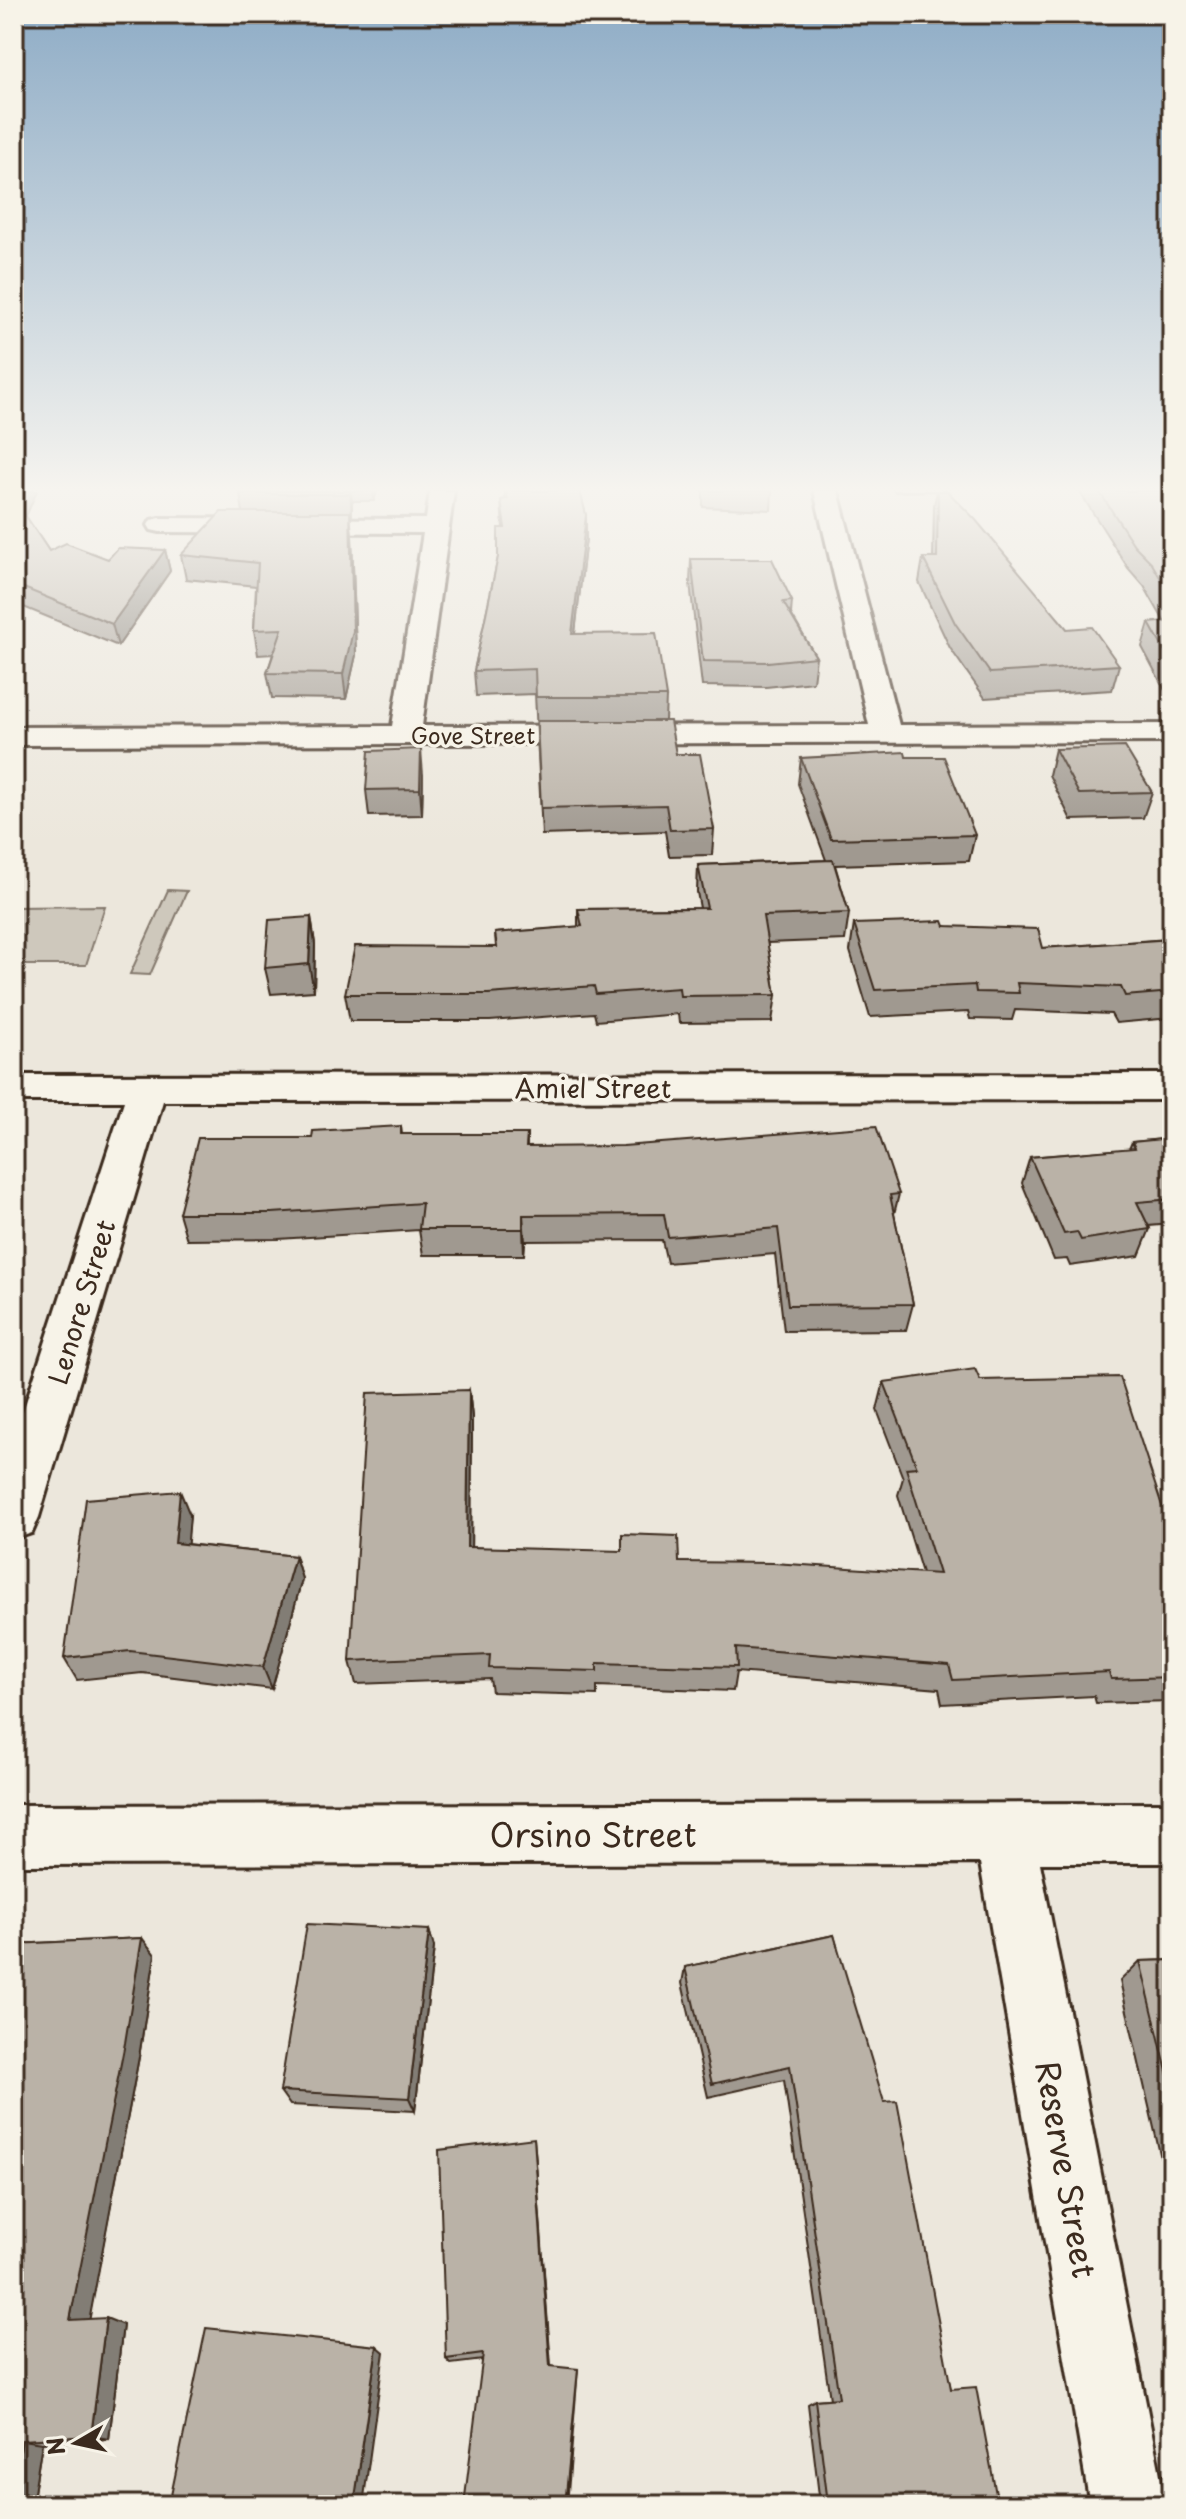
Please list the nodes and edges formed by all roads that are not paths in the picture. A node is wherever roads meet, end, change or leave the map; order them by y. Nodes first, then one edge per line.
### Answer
1 (423, 609) edge
2 (856, 609) edge
3 (1172, 733) edge
4 (406, 734) junction
5 (883, 734) junction
6 (14, 736) edge
7 (148, 1087) junction
8 (1172, 1087) edge
9 (14, 1088) edge
10 (14, 1517) edge
11 (1172, 1833) edge
12 (1005, 1834) junction
13 (14, 1835) edge
14 (1128, 2505) edge

1 - 4 street
2 - 5 street
3 - 5 street, Gove Street
4 - 5 street, Gove Street
4 - 6 street, Gove Street
7 - 8 street, Amiel Street
7 - 9 street, Amiel Street
7 - 10 street, Lenore Street
11 - 12 street, Orsino Street
12 - 13 street, Orsino Street
12 - 14 street, Reserve Street

